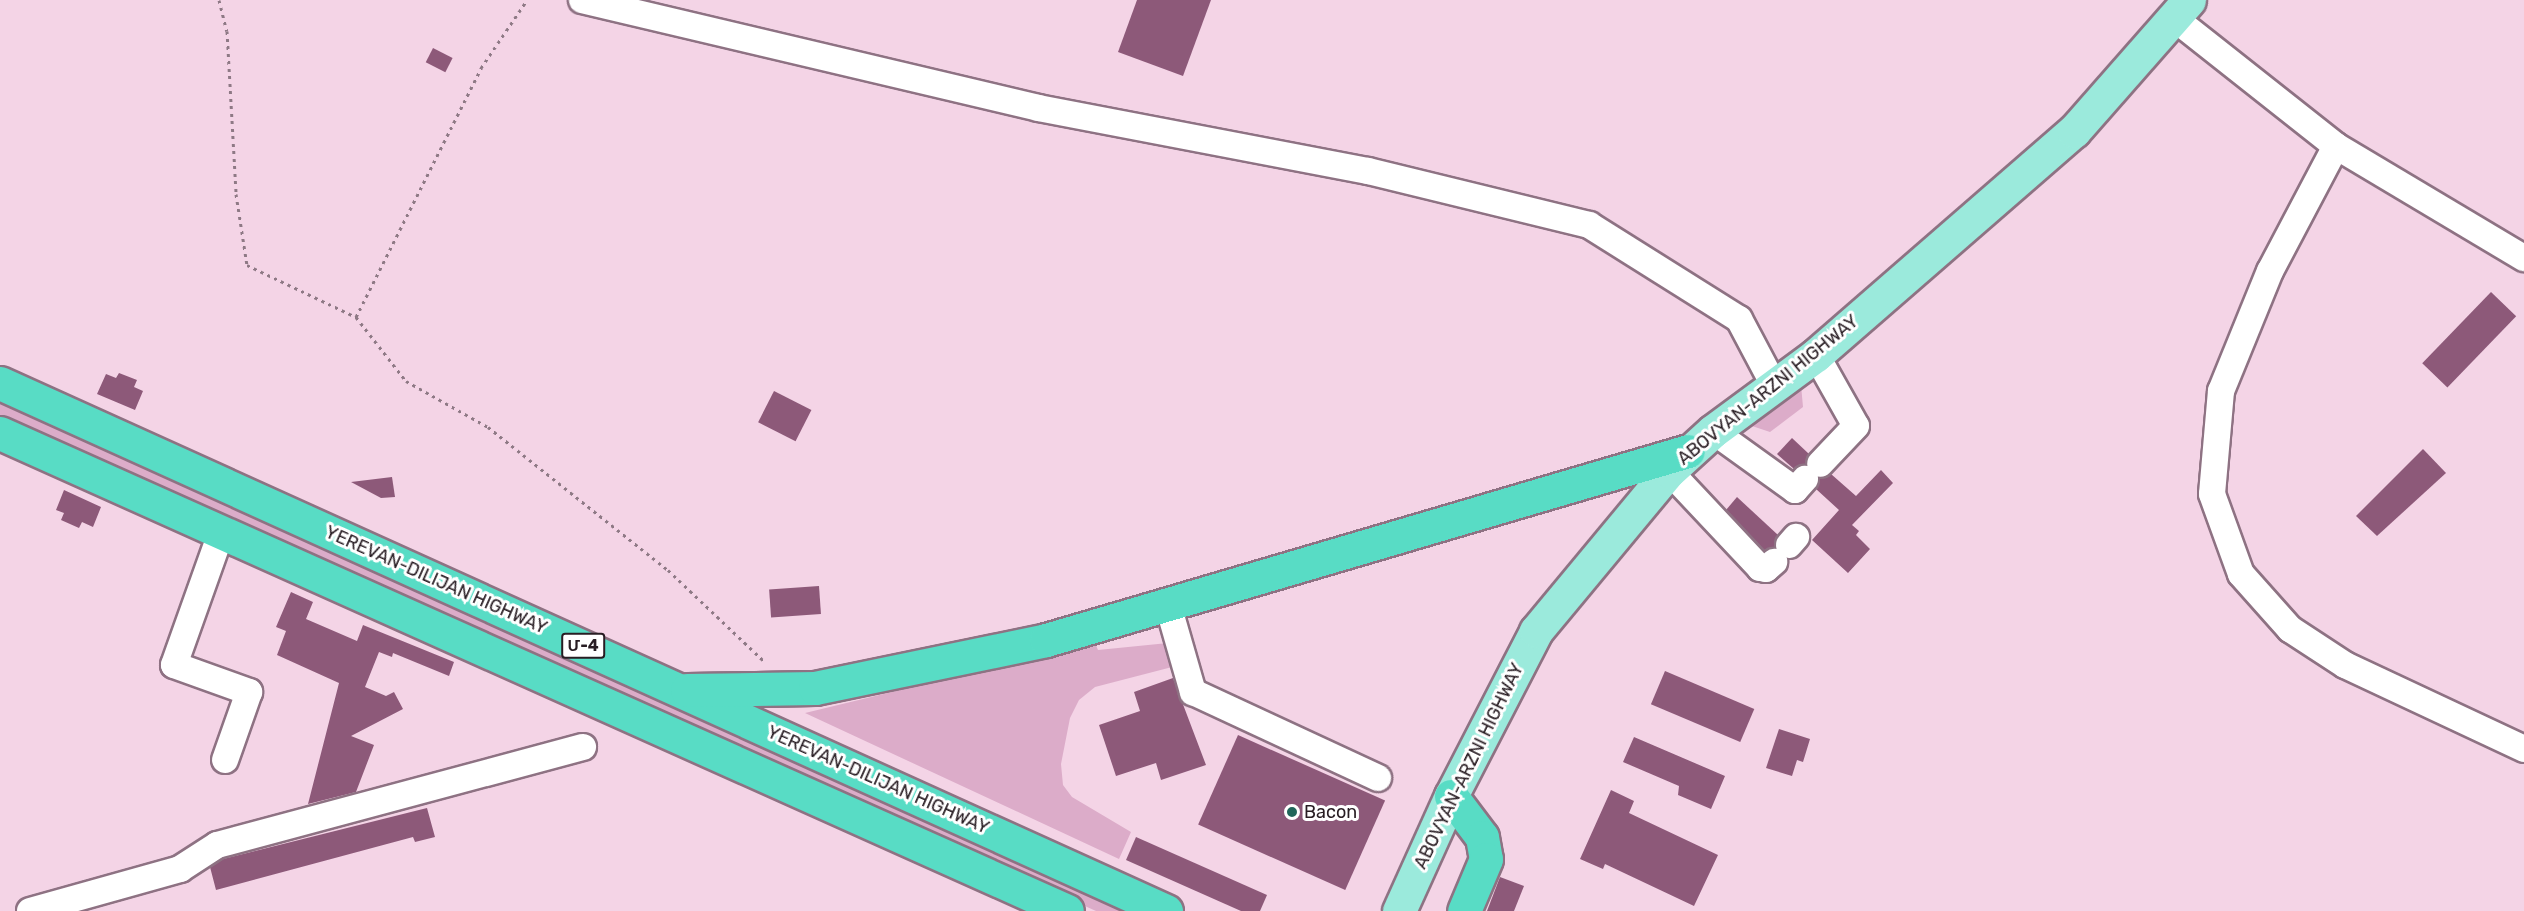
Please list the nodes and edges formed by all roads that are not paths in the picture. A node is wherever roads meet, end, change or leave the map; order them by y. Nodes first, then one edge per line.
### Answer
1 (582, 0) edge
2 (2181, 9) edge
3 (2336, 146) junction
4 (2524, 258) edge
5 (1816, 355) junction
6 (0, 383) edge
7 (1774, 384) junction
8 (1713, 431) junction
9 (0, 434) edge
10 (1679, 461) junction
11 (220, 533) junction
12 (1786, 548) dead end
13 (1168, 605) junction
14 (680, 690) junction
15 (583, 747) dead end
16 (2524, 749) edge
17 (225, 760) dead end
18 (1378, 778) dead end
19 (1451, 796) junction
20 (30, 911) edge
21 (1067, 911) edge
22 (1166, 911) edge
23 (1399, 911) edge
24 (1464, 911) edge

1 - 7 street
2 - 3 street
2 - 5 main road, ABOVYAN-ARZNI HIGHWAY
3 - 4 street
3 - 16 street
5 - 7 main road, ABOVYAN-ARZNI HIGHWAY
5 - 8 street
6 - 14 highway, YEREVAN-DILIJAN HIGHWAY / Մ-4
7 - 8 main road, ABOVYAN-ARZNI HIGHWAY
8 - 10 main road, ABOVYAN-ARZNI HIGHWAY
9 - 11 highway, Մ-4
10 - 12 street
10 - 13 highway
10 - 19 main road, ABOVYAN-ARZNI HIGHWAY
11 - 17 street
11 - 21 highway, Մ-4
13 - 14 highway
13 - 18 street
14 - 22 highway, YEREVAN-DILIJAN HIGHWAY / Մ-4
15 - 20 street
19 - 23 main road, ABOVYAN-ARZNI HIGHWAY
19 - 24 highway

